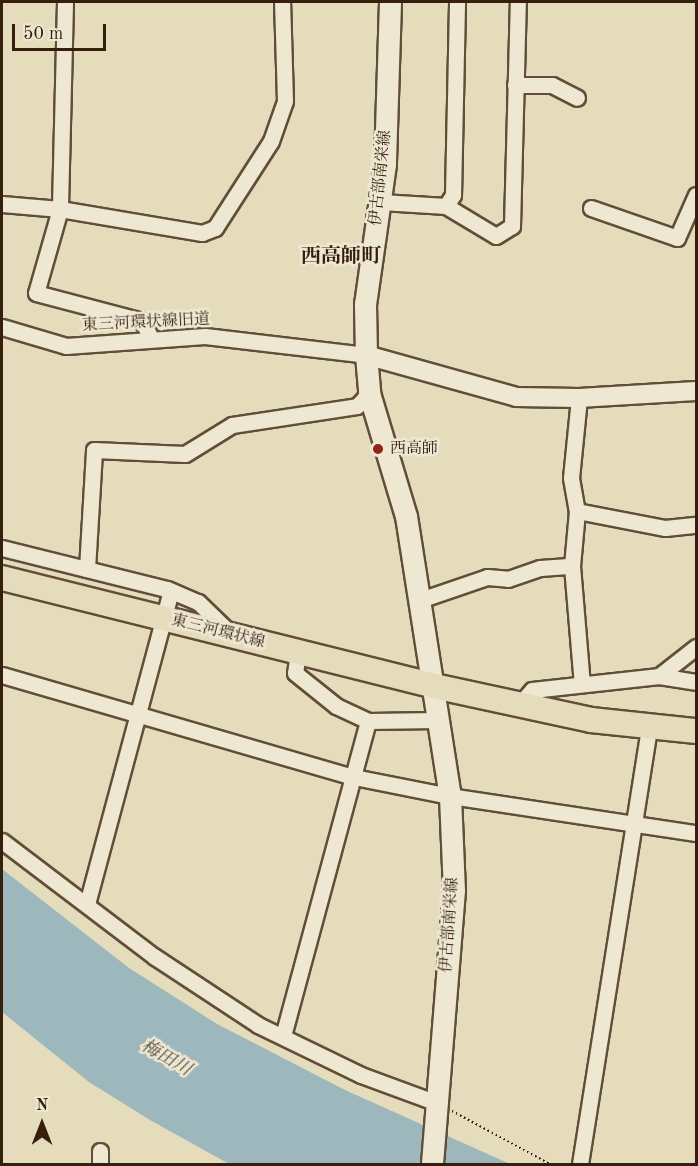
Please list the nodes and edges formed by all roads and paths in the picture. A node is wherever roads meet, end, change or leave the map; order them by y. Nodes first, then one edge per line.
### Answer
1 (65, 2) edge
2 (282, 2) edge
3 (390, 2) edge
4 (458, 2) edge
5 (518, 2) edge
6 (515, 85) junction
7 (577, 98) dead end
8 (696, 195) edge
9 (381, 202) junction
10 (2, 204) edge
11 (446, 206) junction
12 (60, 208) junction
13 (591, 208) dead end
14 (2, 327) edge
15 (151, 338) junction
16 (366, 355) junction
17 (696, 391) edge
18 (369, 393) junction
19 (579, 398) junction
20 (577, 511) junction
21 (696, 525) edge
22 (2, 548) edge
23 (572, 566) junction
24 (87, 569) junction
25 (2, 578) edge
26 (171, 591) junction
27 (420, 600) junction
28 (166, 620) junction
29 (232, 635) junction
30 (696, 647) edge
31 (298, 652) junction
32 (2, 675) edge
33 (659, 676) junction
34 (696, 682) edge
35 (582, 684) junction
36 (434, 686) junction
37 (519, 705) junction
38 (138, 714) junction
39 (438, 720) junction
40 (368, 721) junction
41 (649, 728) junction
42 (696, 731) edge
43 (354, 777) junction
44 (450, 796) junction
45 (636, 824) junction
46 (696, 834) edge
47 (2, 841) edge
48 (87, 904) junction
49 (283, 1036) junction
50 (437, 1103) junction
51 (432, 1164) edge
52 (550, 1164) edge
53 (580, 1164) edge

1 - 12 street
2 - 12 street
3 - 9 main road, 伊古部南栄線
4 - 11 street
5 - 6 street
6 - 7 street
6 - 11 street
8 - 13 street
9 - 11 street
9 - 16 main road, 伊古部南栄線
10 - 12 street
12 - 15 street
14 - 15 street, 東三河環状線旧道
15 - 16 street, 東三河環状線旧道
16 - 18 main road
16 - 19 street
17 - 19 street
18 - 24 street
18 - 27 main road
19 - 20 street
20 - 21 street
20 - 23 street
22 - 24 street
23 - 27 street
23 - 35 street
24 - 26 street
25 - 28 main road, 東三河環状線
26 - 28 street
26 - 29 street
27 - 36 main road
28 - 29 main road, 東三河環状線
28 - 38 street
29 - 31 main road, 東三河環状線
30 - 33 street
31 - 36 main road, 東三河環状線
31 - 40 street
32 - 38 street
33 - 34 street
33 - 35 street
35 - 37 street
36 - 37 main road, 東三河環状線
36 - 39 main road, 伊古部南栄線
37 - 41 main road, 東三河環状線
38 - 43 street
38 - 48 street
39 - 40 street
39 - 44 main road, 伊古部南栄線
40 - 43 street
41 - 42 main road, 東三河環状線
41 - 45 street
43 - 44 street
43 - 49 street
44 - 45 street
44 - 50 main road, 伊古部南栄線
45 - 46 street
45 - 53 street
47 - 48 street
48 - 49 street
49 - 50 street
50 - 51 main road, 伊古部南栄線
50 - 52 path

